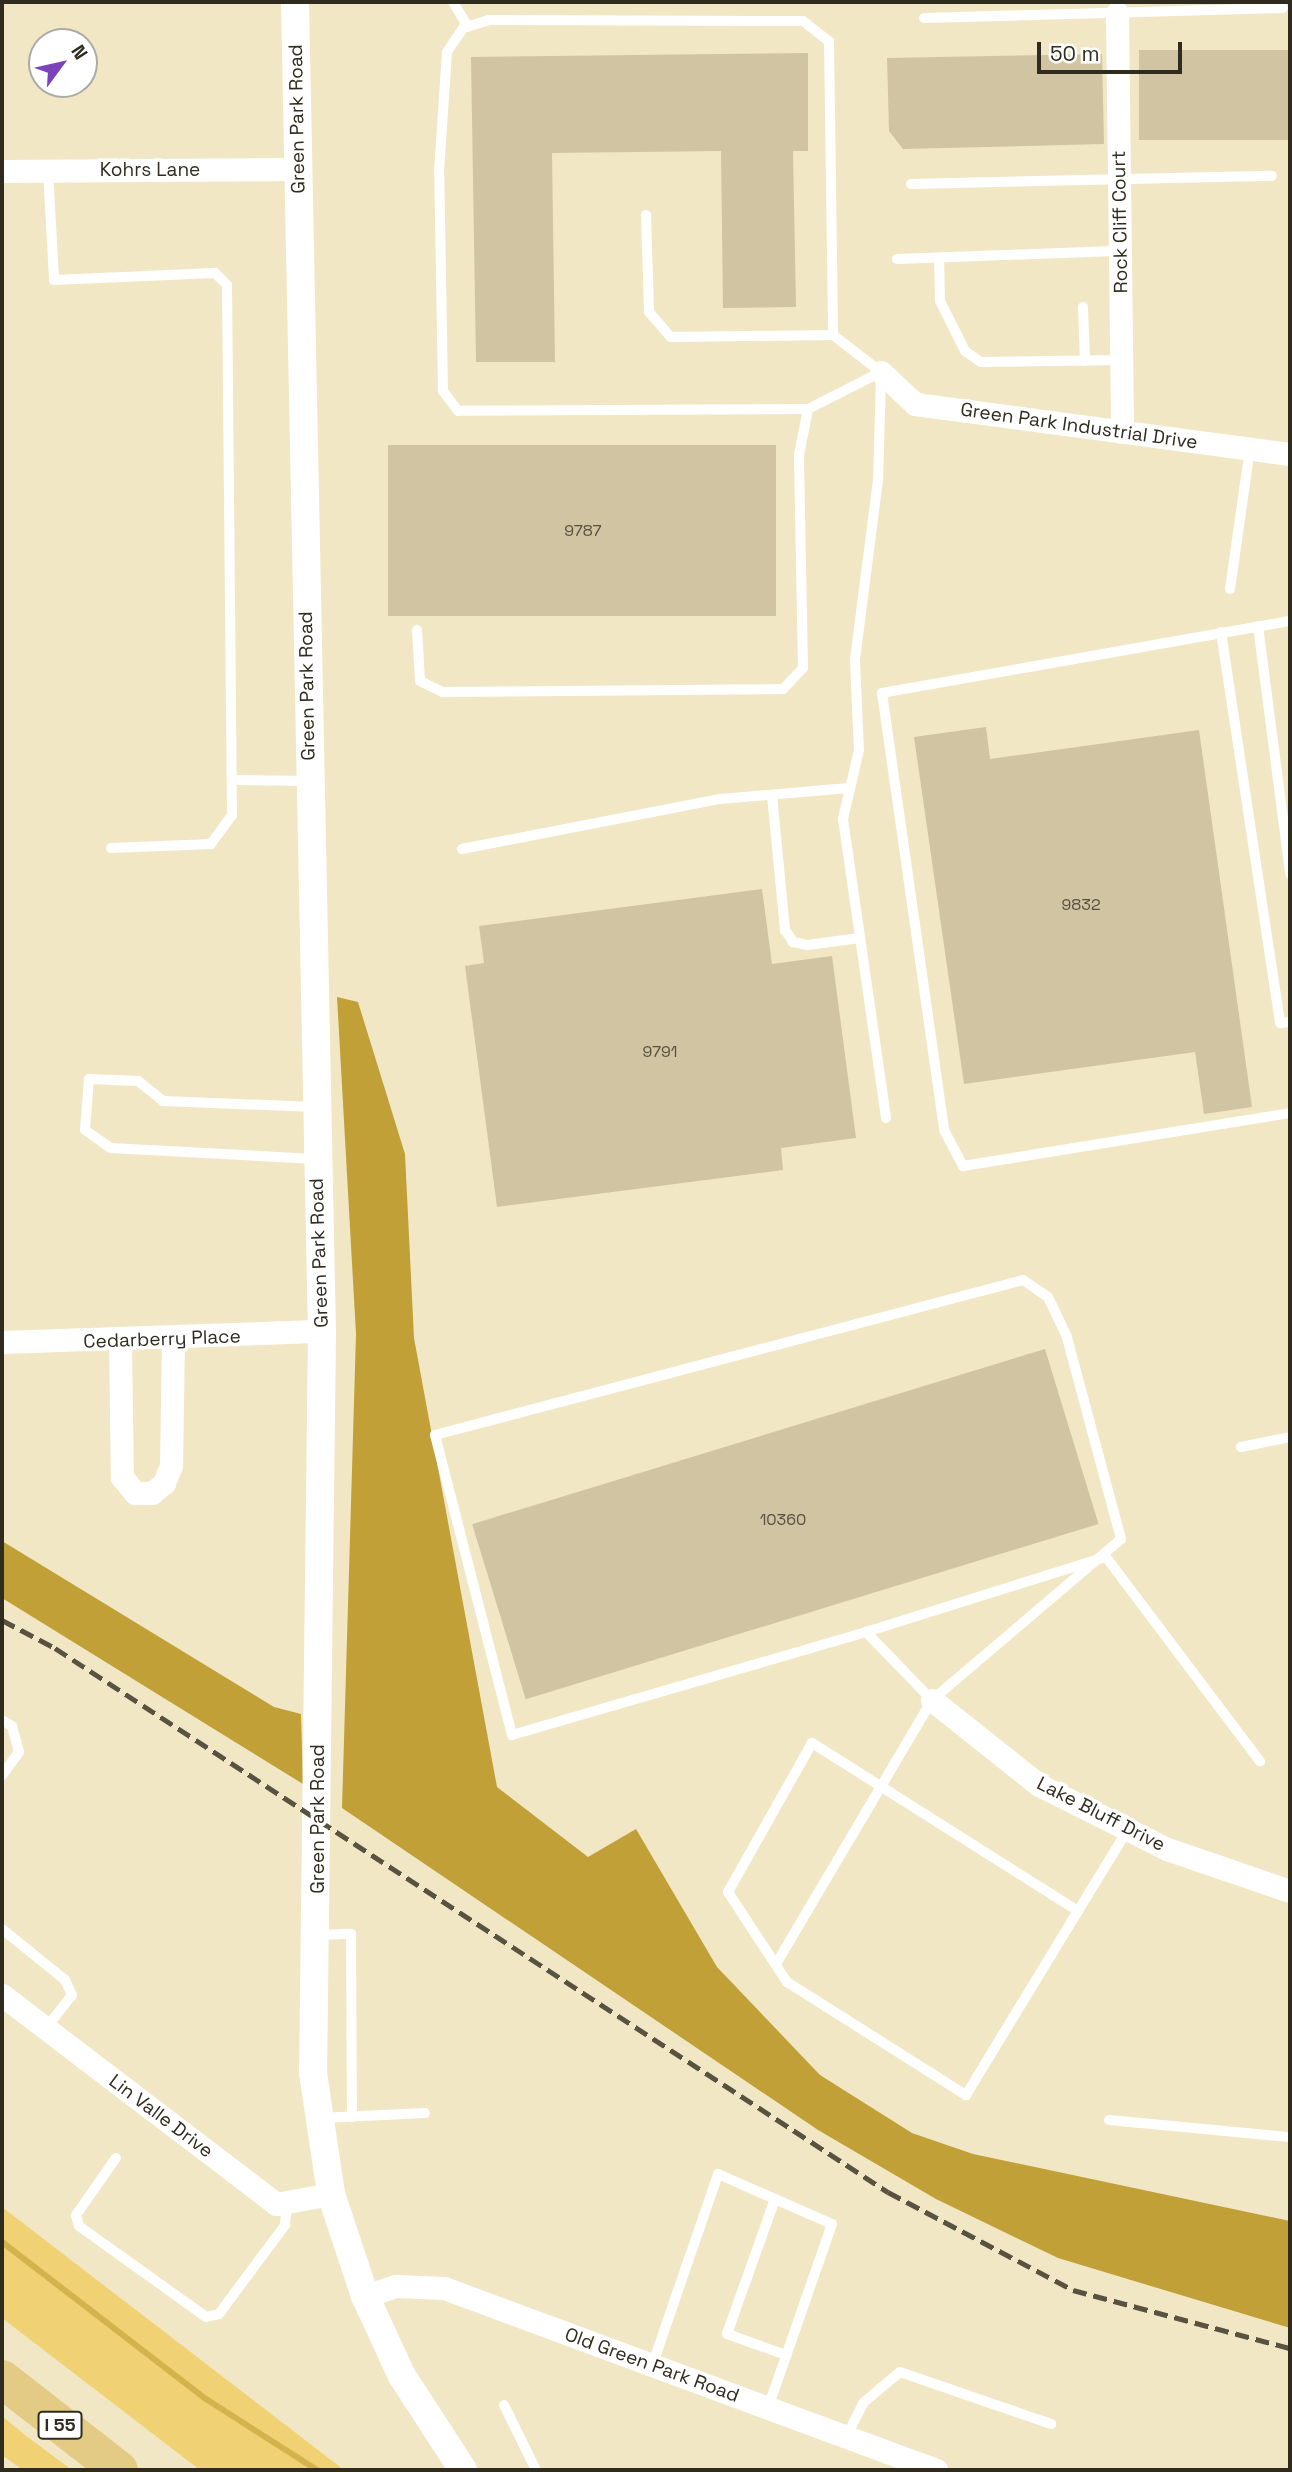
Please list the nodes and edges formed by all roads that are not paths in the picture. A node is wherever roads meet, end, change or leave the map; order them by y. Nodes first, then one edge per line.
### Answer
1 (295, 2) edge
2 (453, 2) edge
3 (1283, 8) dead end
4 (1117, 13) junction
5 (923, 18) dead end
6 (468, 27) junction
7 (298, 169) junction
8 (2, 171) edge
9 (48, 171) junction
10 (1272, 176) dead end
11 (1119, 180) junction
12 (911, 184) dead end
13 (646, 215) dead end
14 (1120, 251) junction
15 (939, 258) junction
16 (897, 259) dead end
17 (1083, 306) dead end
18 (833, 335) junction
19 (1121, 360) junction
20 (1085, 361) junction
21 (881, 372) junction
22 (808, 409) junction
23 (1122, 432) junction
24 (1250, 449) junction
25 (1290, 454) edge
26 (1230, 589) dead end
27 (1290, 621) edge
28 (1258, 626) junction
29 (417, 630) dead end
30 (1221, 632) junction
31 (235, 780) junction
32 (308, 780) junction
33 (849, 788) junction
34 (772, 795) junction
35 (111, 848) dead end
36 (462, 849) dead end
37 (1290, 874) edge
38 (860, 938) junction
39 (1290, 1022) edge
40 (314, 1107) junction
41 (1290, 1113) edge
42 (886, 1118) dead end
43 (315, 1159) junction
44 (322, 1331) junction
45 (173, 1336) junction
46 (2, 1342) edge
47 (120, 1342) junction
48 (1290, 1437) edge
49 (1241, 1447) dead end
50 (1106, 1557) junction
51 (866, 1632) junction
52 (932, 1700) junction
53 (2, 1720) edge
54 (1260, 1761) dead end
55 (2, 1775) edge
56 (880, 1786) junction
57 (1128, 1829) junction
58 (1290, 1891) edge
59 (1078, 1911) junction
60 (2, 1929) edge
61 (317, 1935) junction
62 (776, 1964) junction
63 (2, 1994) edge
64 (46, 2028) junction
65 (425, 2113) dead end
66 (352, 2117) junction
67 (317, 2118) junction
68 (1109, 2120) dead end
69 (1290, 2137) edge
70 (116, 2158) dead end
71 (331, 2194) junction
72 (775, 2199) junction
73 (287, 2203) junction
74 (365, 2296) junction
75 (786, 2356) junction
76 (652, 2366) junction
77 (2, 2379) edge
78 (504, 2405) dead end
79 (768, 2408) junction
80 (1051, 2424) dead end
81 (846, 2437) junction
82 (119, 2470) edge
83 (463, 2470) edge
84 (536, 2470) edge
85 (936, 2470) edge

1 - 7 street, Green Park Road
2 - 6 lane
3 - 4 lane
4 - 5 lane
4 - 11 street, Rock Cliff Court
6 - 18 lane
6 - 22 lane
7 - 9 street, Kohrs Lane
7 - 32 street, Green Park Road
8 - 9 street, Kohrs Lane
9 - 31 lane
10 - 11 lane
11 - 12 lane
11 - 14 street, Rock Cliff Court
13 - 18 lane
14 - 15 lane
14 - 19 street, Rock Cliff Court
15 - 16 lane
15 - 20 lane
17 - 20 lane
18 - 21 lane
19 - 20 lane
19 - 23 street, Rock Cliff Court
21 - 22 lane
21 - 23 street, Green Park Industrial Drive
21 - 33 lane
22 - 29 lane
23 - 24 street, Green Park Industrial Drive
24 - 25 street, Green Park Industrial Drive
24 - 26 lane
27 - 28 lane
28 - 30 lane
28 - 37 lane
30 - 39 lane
30 - 41 lane
31 - 32 lane
31 - 35 lane
32 - 40 street, Green Park Road
33 - 34 lane
33 - 38 lane
34 - 36 lane
34 - 38 lane
38 - 42 lane
40 - 43 street, Green Park Road
40 - 43 lane
43 - 44 street, Green Park Road
44 - 45 street, Cedarberry Place
44 - 61 street, Green Park Road
45 - 47 street, Cedarberry Place
45 - 47 street
46 - 47 street, Cedarberry Place
48 - 49 lane
50 - 51 lane
50 - 51 lane
50 - 52 lane
50 - 54 lane
51 - 52 lane
52 - 56 lane
52 - 57 street, Lake Bluff Drive
53 - 55 lane
56 - 59 lane
56 - 62 lane
56 - 62 lane
57 - 58 street, Lake Bluff Drive
57 - 59 lane
59 - 62 lane
60 - 64 lane
61 - 66 lane
61 - 67 street, Green Park Road
63 - 64 street, Lin Valle Drive
64 - 73 street, Lin Valle Drive
65 - 66 lane
66 - 67 lane
67 - 71 street, Green Park Road
68 - 69 lane
70 - 73 lane
71 - 73 street
71 - 74 street, Green Park Road
72 - 75 lane
72 - 75 lane
72 - 76 lane
74 - 76 street, Old Green Park Road
74 - 83 street, Green Park Road
75 - 79 lane
76 - 79 street, Old Green Park Road
77 - 82 highway, I 55
78 - 84 lane
79 - 81 street, Old Green Park Road
80 - 81 lane
81 - 85 street, Old Green Park Road

